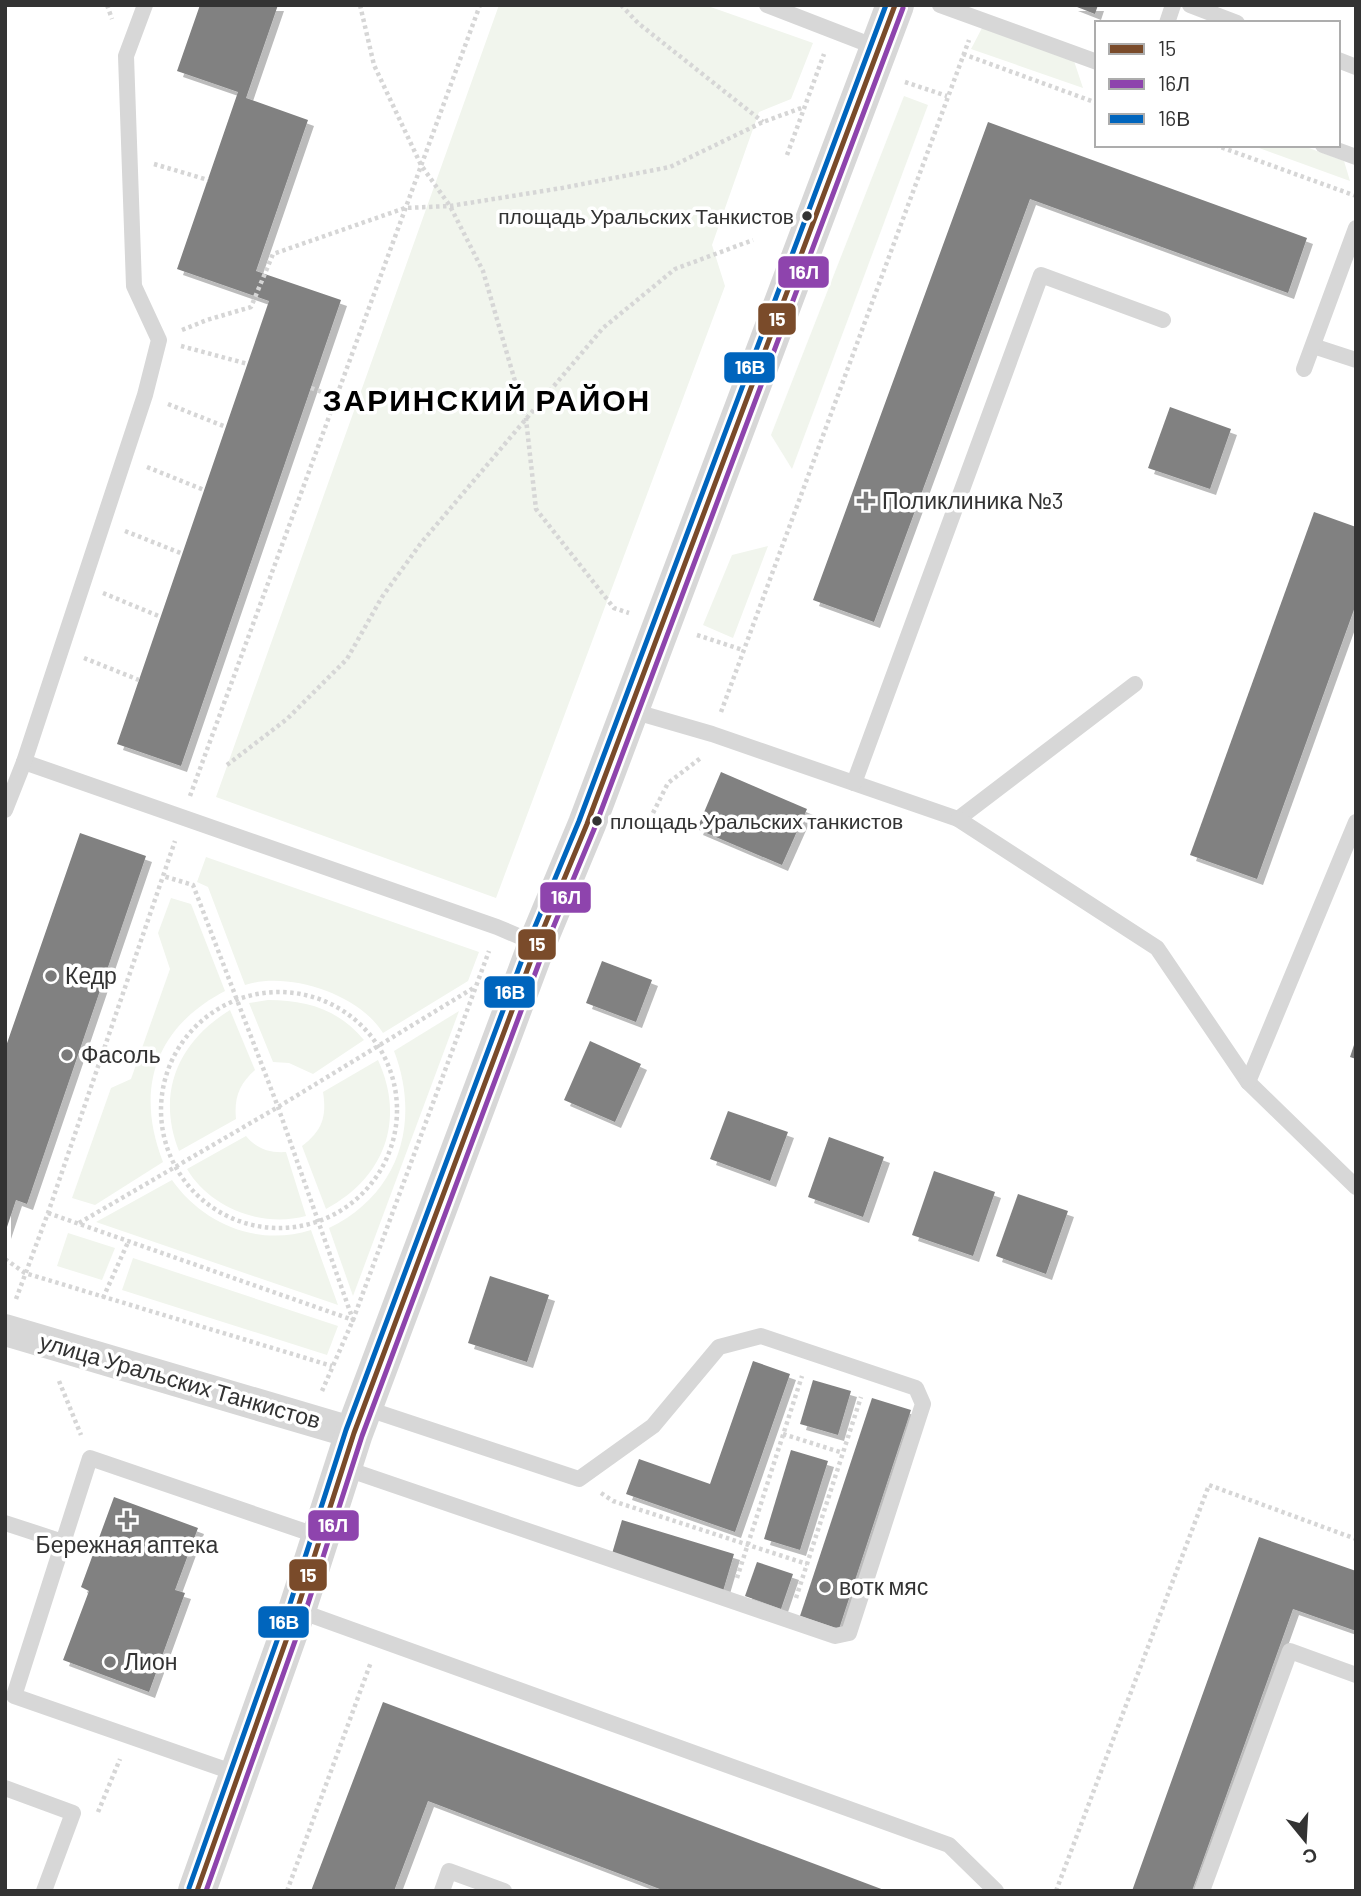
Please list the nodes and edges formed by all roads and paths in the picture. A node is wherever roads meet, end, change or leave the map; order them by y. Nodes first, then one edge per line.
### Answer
1 (145, 5) edge
2 (360, 5) edge
3 (480, 5) edge
4 (621, 5) edge
5 (767, 5) edge
6 (895, 5) edge
7 (940, 5) edge
8 (1190, 5) edge
9 (978, 19) junction
10 (1232, 21) edge
11 (878, 48) junction
12 (963, 54) junction
13 (1095, 61) edge
14 (1095, 102) edge
15 (804, 107) dead end
16 (763, 122) junction
17 (1221, 147) edge
18 (1329, 147) edge
19 (130, 157) junction
20 (1356, 157) edge
21 (421, 165) junction
22 (208, 180) dead end
23 (1356, 196) edge
24 (450, 205) junction
25 (405, 208) junction
26 (1356, 228) edge
27 (752, 240) dead end
28 (207, 320) dead end
29 (1163, 320) dead end
30 (159, 340) junction
31 (1313, 346) junction
32 (1356, 360) edge
33 (248, 364) dead end
34 (1304, 369) dead end
35 (311, 388) dead end
36 (145, 395) junction
37 (336, 397) junction
38 (526, 419) junction
39 (226, 427) dead end
40 (124, 458) junction
41 (204, 490) dead end
42 (103, 522) junction
43 (183, 554) dead end
44 (82, 585) junction
45 (614, 608) dead end
46 (161, 617) dead end
47 (62, 649) junction
48 (139, 680) dead end
49 (1135, 684) dead end
50 (629, 710) junction
51 (712, 734) junction
52 (24, 762) junction
53 (227, 765) dead end
54 (854, 783) junction
55 (5, 810) edge
56 (653, 813) dead end
57 (181, 818) junction
58 (958, 819) junction
59 (1356, 822) edge
60 (163, 876) junction
61 (498, 927) junction
62 (537, 944) junction
63 (475, 987) junction
64 (237, 1000) junction
65 (378, 1045) junction
66 (1248, 1082) junction
67 (278, 1107) junction
68 (175, 1167) junction
69 (1356, 1186) edge
70 (48, 1213) junction
71 (318, 1222) junction
72 (78, 1223) junction
73 (129, 1240) junction
74 (5, 1259) edge
75 (25, 1273) junction
76 (103, 1298) junction
77 (9, 1318) edge
78 (354, 1320) junction
79 (39, 1340) junction
80 (809, 1352) junction
81 (332, 1366) junction
82 (869, 1373) junction
83 (310, 1420) junction
84 (783, 1434) junction
85 (354, 1436) junction
86 (843, 1453) junction
87 (90, 1458) junction
88 (579, 1479) junction
89 (5, 1523) edge
90 (321, 1537) junction
91 (1356, 1539) edge
92 (63, 1542) junction
93 (747, 1545) junction
94 (807, 1564) junction
95 (730, 1600) junction
96 (297, 1609) junction
97 (789, 1620) junction
98 (379, 1639) junction
99 (1356, 1675) edge
100 (129, 1737) junction
101 (238, 1774) junction
102 (5, 1788) edge
103 (94, 1821) dead end
104 (44, 1891) edge
105 (197, 1891) edge
106 (287, 1891) edge
107 (442, 1891) edge
108 (504, 1891) edge
109 (996, 1891) edge
110 (1056, 1891) edge
111 (1202, 1891) edge

1 - 19 lane
2 - 21 path
3 - 21 path
4 - 16 path
5 - 11 lane
6 - 11 street
7 - 9 lane
8 - 10 lane
9 - 12 path
9 - 13 lane
11 - 50 street
12 - 14 path
12 - 51 path
15 - 16 path
16 - 24 path
17 - 23 path
18 - 20 lane
19 - 22 path
19 - 30 lane
21 - 24 path
21 - 25 path
24 - 25 path
24 - 38 path
25 - 28 path
25 - 37 path
26 - 31 lane
27 - 38 path
29 - 54 lane
30 - 33 path
30 - 36 lane
31 - 32 lane
31 - 34 lane
35 - 37 path
36 - 39 path
36 - 40 lane
37 - 57 path
38 - 45 path
38 - 53 path
40 - 41 path
40 - 42 lane
42 - 43 path
42 - 44 lane
44 - 46 path
44 - 47 lane
47 - 48 path
47 - 52 lane
49 - 58 lane
50 - 51 lane
50 - 62 street
51 - 54 lane
51 - 56 path
52 - 55 lane
52 - 57 lane
54 - 58 lane
57 - 60 path
57 - 61 lane
58 - 66 lane
59 - 66 lane
60 - 64 path
60 - 70 path
61 - 62 lane
61 - 63 path
62 - 85 street
63 - 65 path
63 - 78 path
64 - 65 path
64 - 67 path
64 - 68 path
65 - 67 path
65 - 71 path
66 - 69 lane
67 - 68 path
67 - 71 path
68 - 71 path
68 - 72 path
70 - 72 path
70 - 75 path
71 - 78 path
72 - 73 path
73 - 76 path
73 - 78 path
74 - 75 path
75 - 76 path
75 - 77 path
76 - 81 path
77 - 79 street, улица Уральских Танкистов
78 - 81 path
79 - 83 street, улица Уральских Танкистов
79 - 87 path
80 - 82 lane
80 - 84 path
80 - 88 lane
81 - 83 path
82 - 86 path
82 - 97 lane
83 - 85 street, улица Уральских Танкистов
84 - 86 path
84 - 93 path
85 - 88 lane
85 - 90 street
85 - 95 lane
86 - 94 path
87 - 90 lane
87 - 92 lane
88 - 93 path
89 - 92 lane
90 - 96 street
91 - 110 path
92 - 100 lane
93 - 94 path
93 - 95 path
94 - 97 path
95 - 97 lane
96 - 98 lane
96 - 101 street
98 - 106 path
98 - 109 lane
99 - 111 lane
100 - 101 lane
100 - 103 path
101 - 105 street
102 - 104 lane
107 - 108 lane

